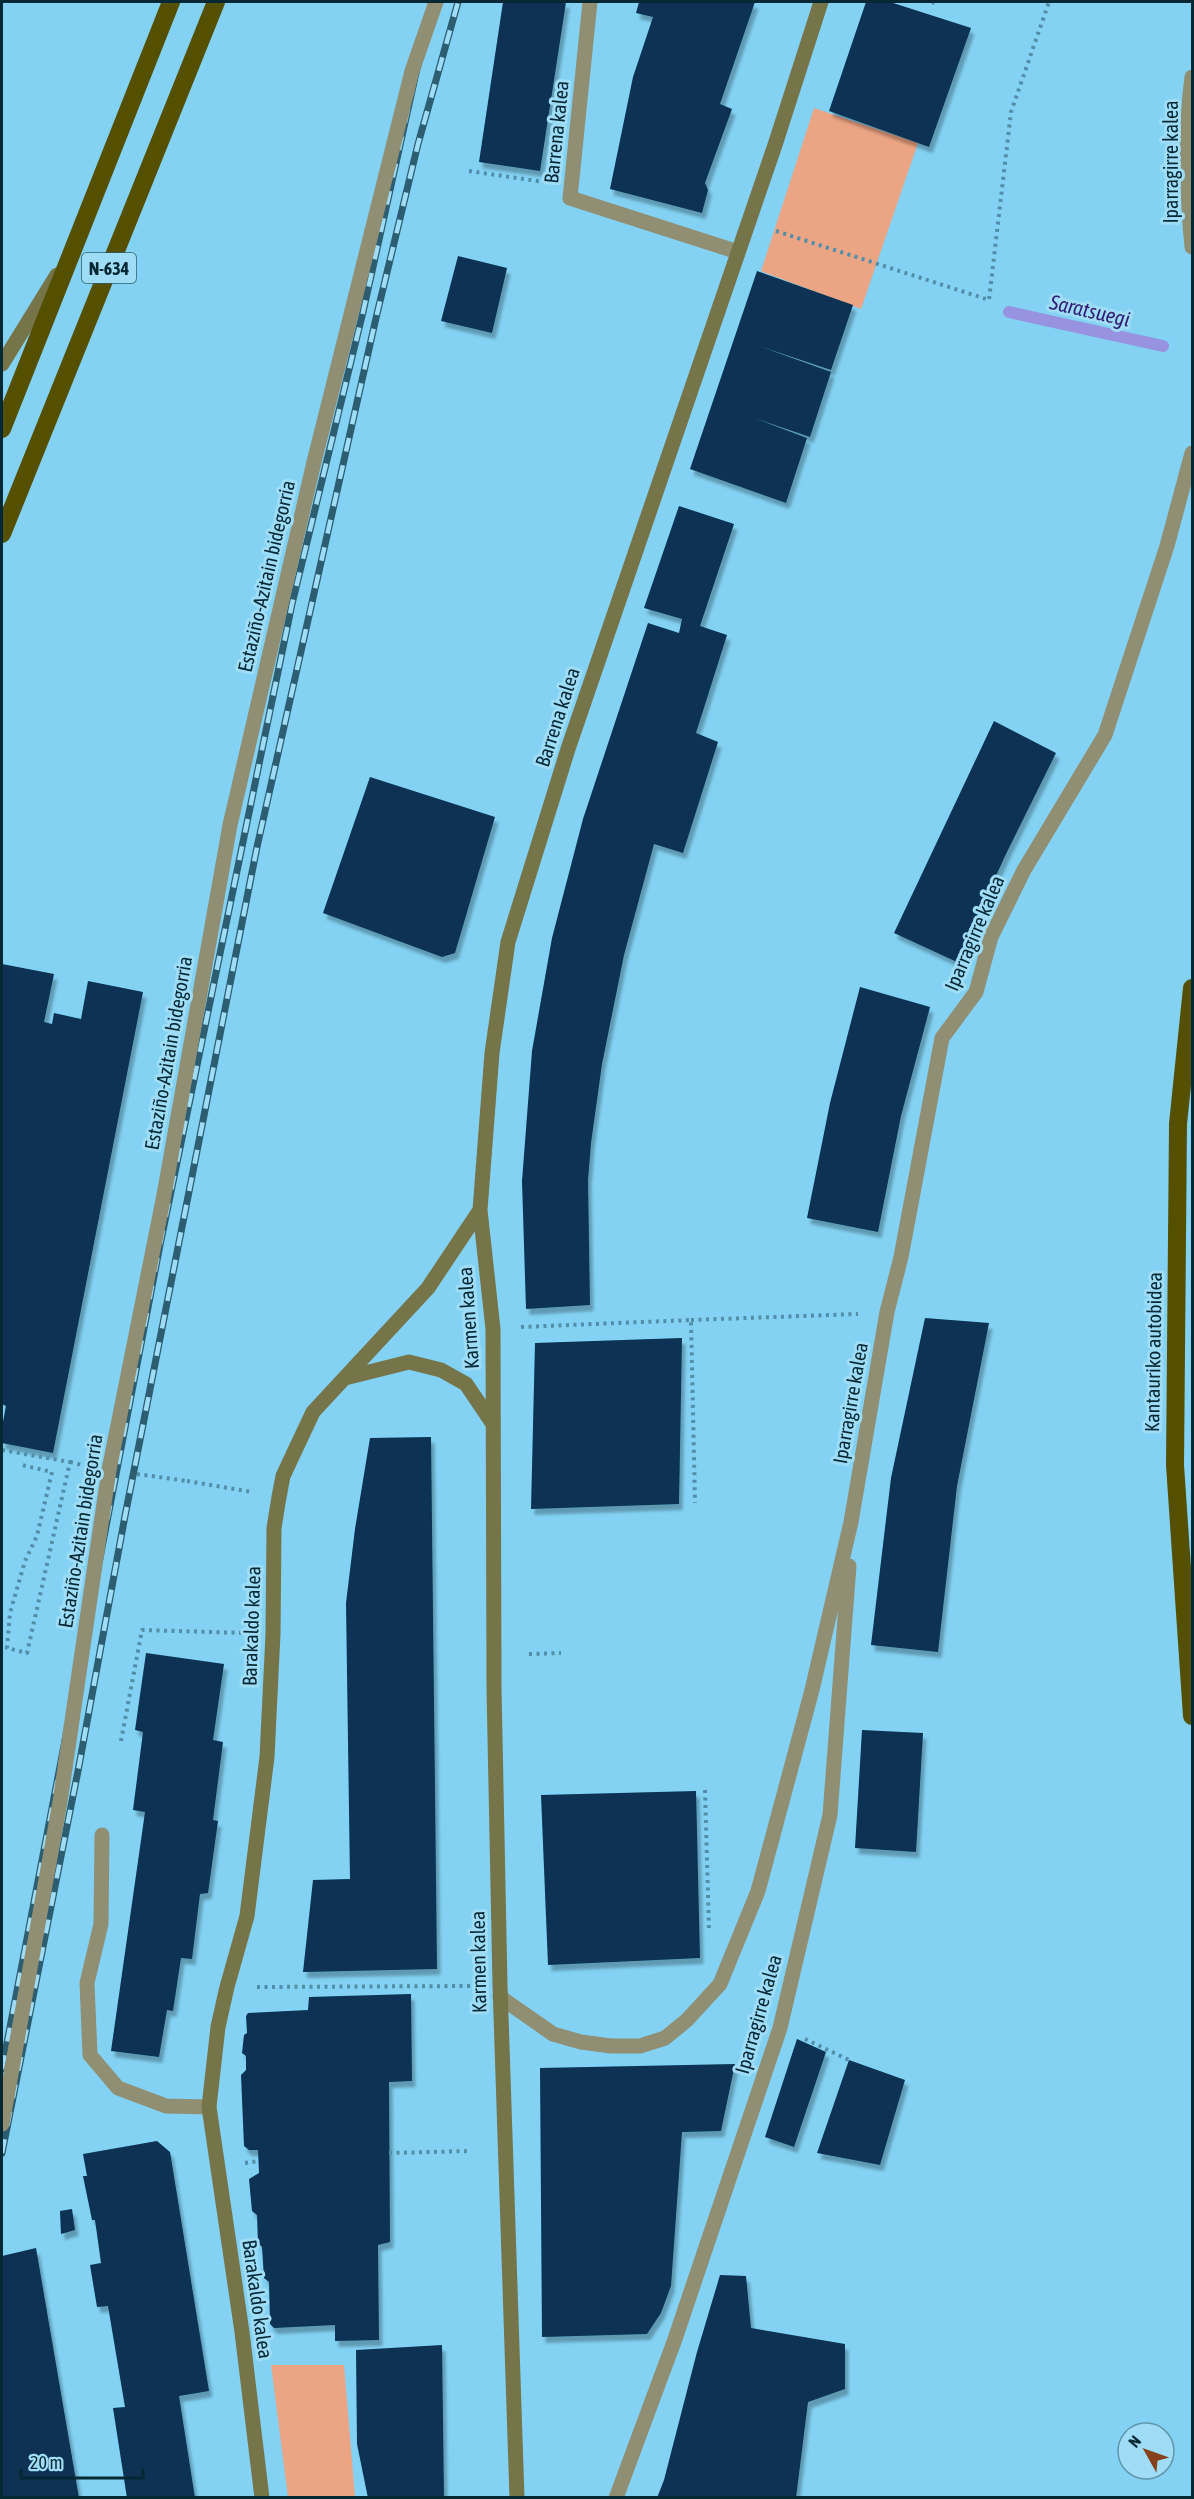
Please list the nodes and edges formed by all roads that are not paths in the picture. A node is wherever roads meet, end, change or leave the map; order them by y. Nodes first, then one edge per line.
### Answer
1 (171, 2) edge
2 (216, 2) edge
3 (436, 2) edge
4 (590, 2) edge
5 (821, 2) edge
6 (1192, 77) edge
7 (1192, 247) edge
8 (738, 252) junction
9 (70, 255) junction
10 (2, 364) edge
11 (2, 429) edge
12 (1192, 453) edge
13 (2, 534) edge
14 (1192, 988) edge
15 (480, 1210) junction
16 (345, 1378) junction
17 (493, 1424) junction
18 (851, 1522) junction
19 (1192, 1716) edge
20 (102, 1835) dead end
21 (500, 1991) junction
22 (209, 2107) junction
23 (2, 2124) edge
24 (262, 2498) edge
25 (517, 2498) edge
26 (616, 2498) edge

1 - 9 highway, N-634
2 - 13 highway, N-634
3 - 23 street, Estaziño-Azitain bidegorria, bridge
4 - 8 street, Barrena kalea
5 - 8 street, Barrena kalea
6 - 7 street, Iparragirre kalea
8 - 15 street, Barrena kalea
9 - 10 street
9 - 11 highway, N-634
12 - 18 street, Iparragirre kalea
14 - 19 highway, Kantauriko autobidea
15 - 16 street, Barakaldo kalea
15 - 17 street, Karmen kalea
16 - 17 street, Karmen kalea
16 - 22 street, Barakaldo kalea
17 - 21 street, Karmen kalea
18 - 21 street, Iparragirre kalea
18 - 26 street, Iparragirre kalea
20 - 22 street
21 - 25 street, Karmen kalea
22 - 24 street, Barakaldo kalea

